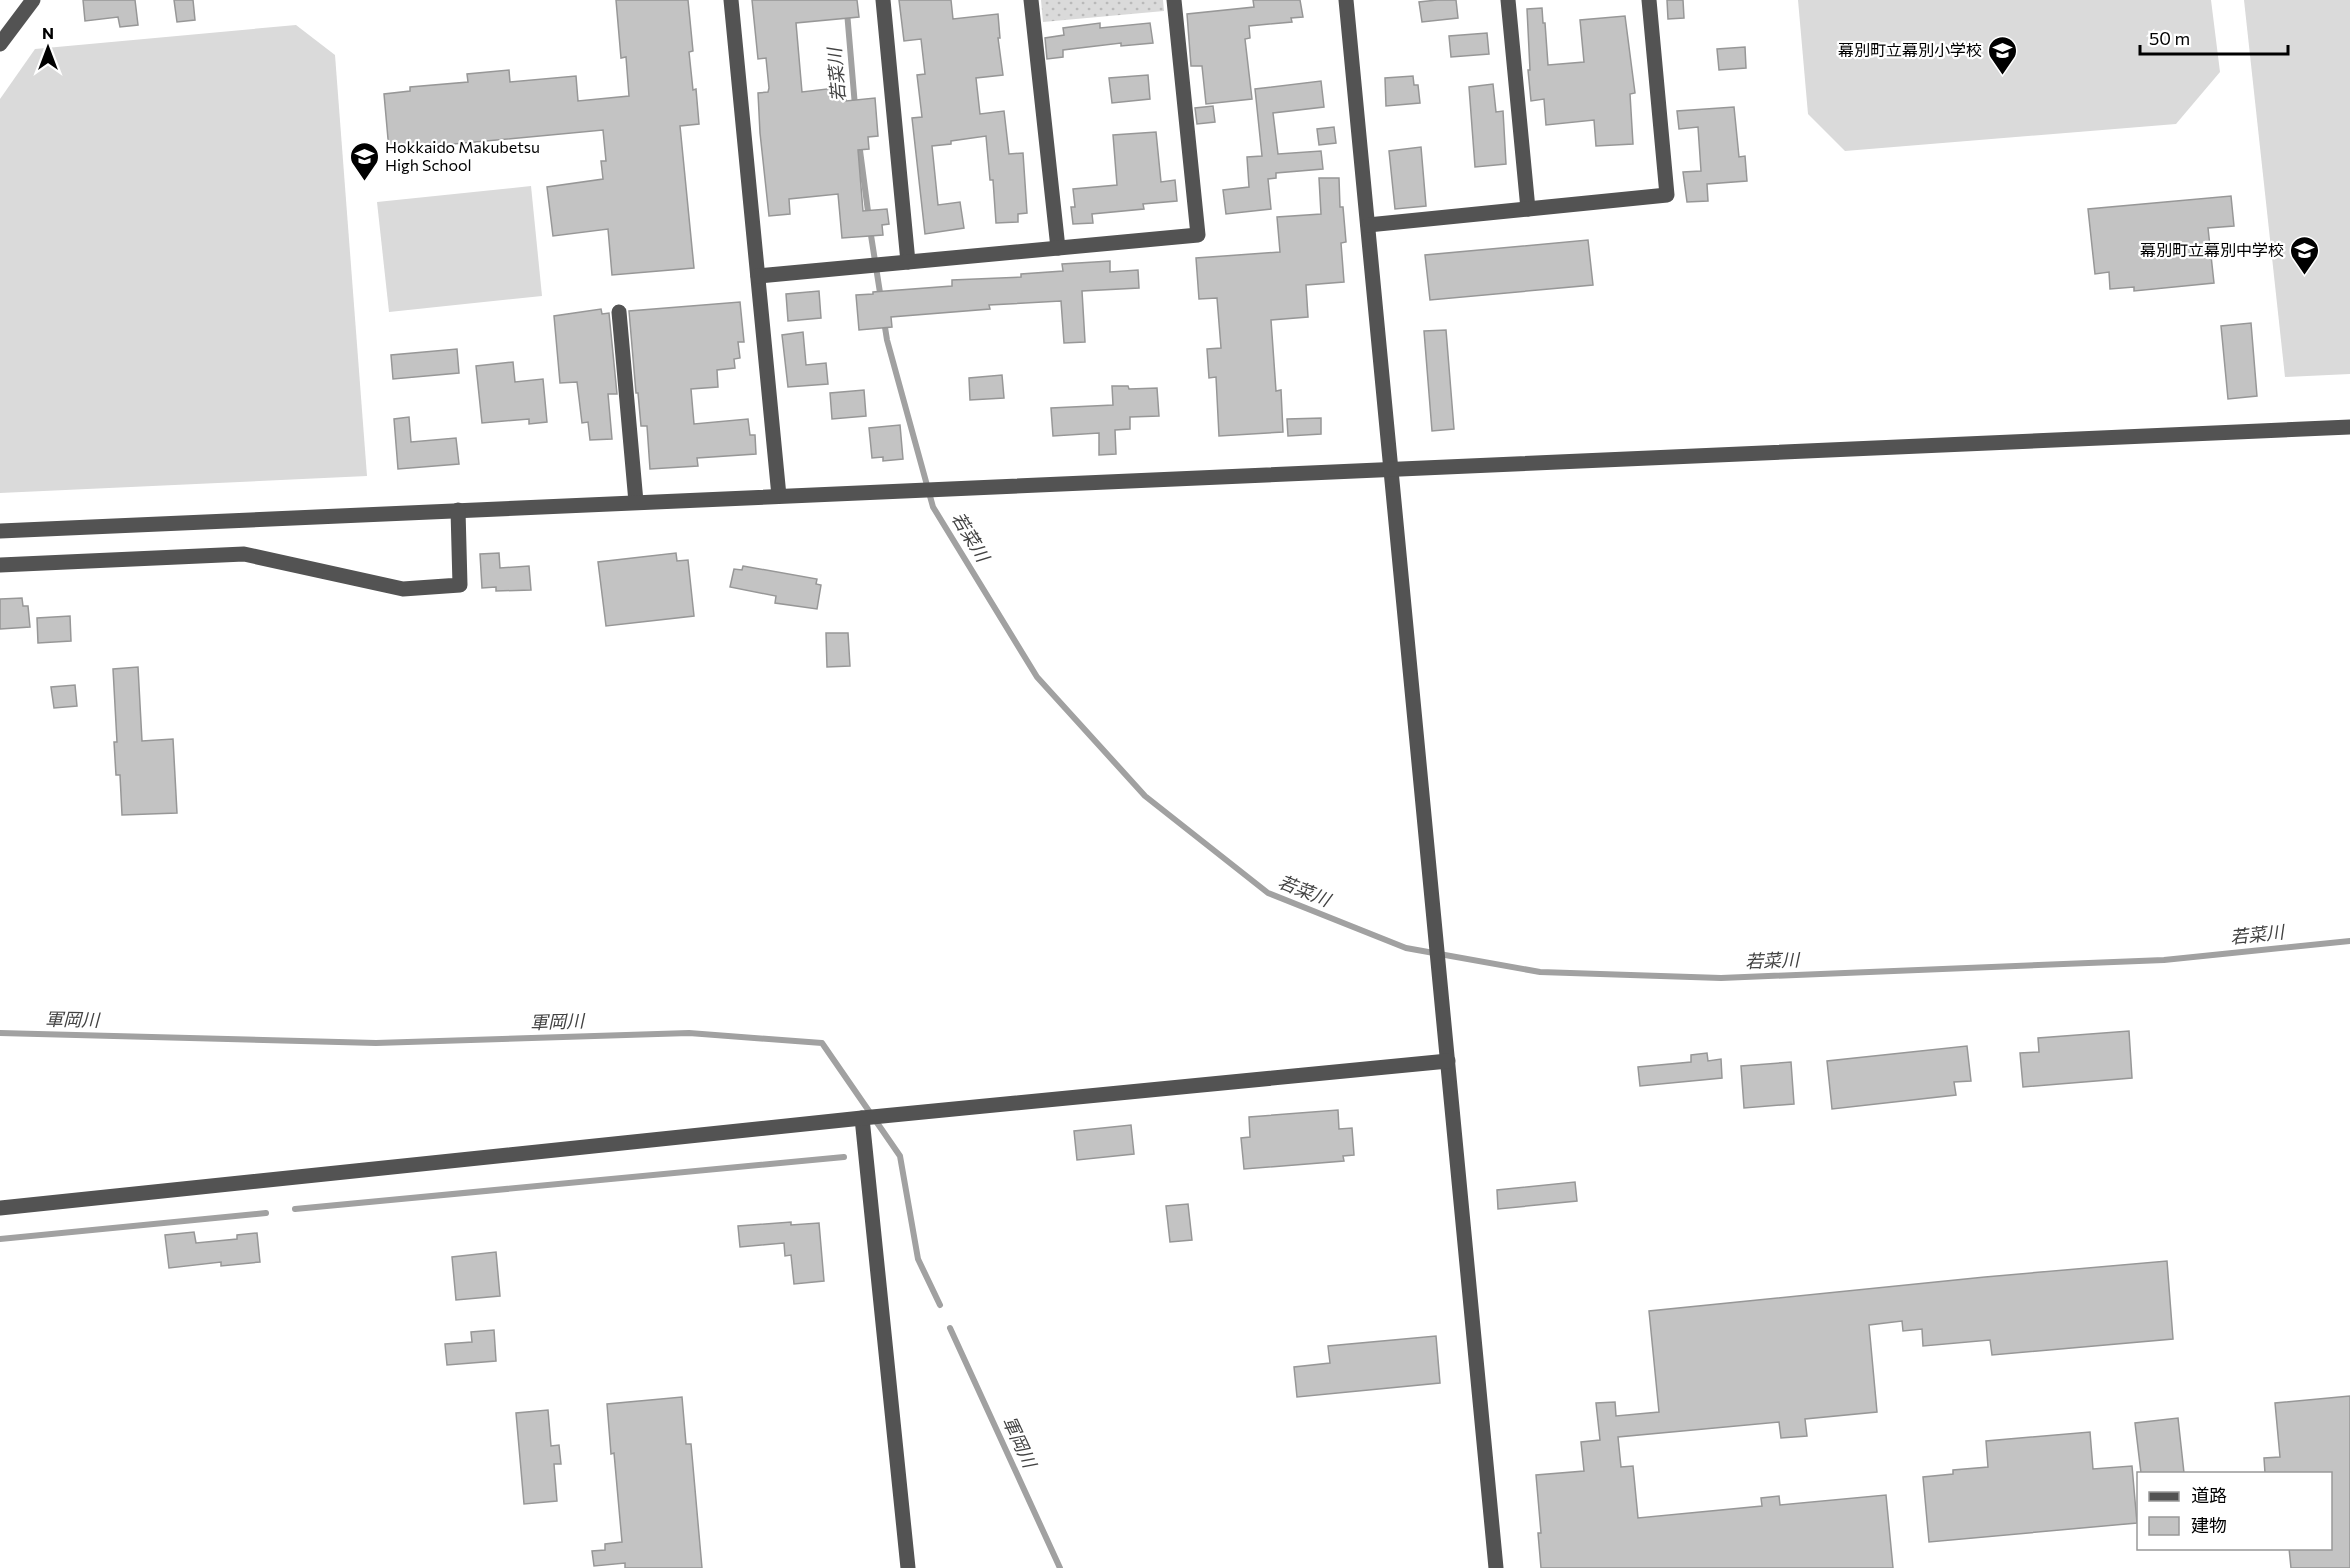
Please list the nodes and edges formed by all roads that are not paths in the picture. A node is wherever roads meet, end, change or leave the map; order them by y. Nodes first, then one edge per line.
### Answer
1 (33, 0) edge
2 (731, 0) edge
3 (884, 0) edge
4 (1031, 0) edge
5 (1173, 0) edge
6 (1346, 0) edge
7 (1508, 0) edge
8 (1649, 0) edge
9 (0, 44) edge
10 (1528, 209) junction
11 (1368, 225) junction
12 (1058, 248) junction
13 (908, 262) junction
14 (758, 276) junction
15 (619, 312) dead end
16 (2350, 427) edge
17 (1392, 469) junction
18 (779, 495) junction
19 (636, 502) junction
20 (458, 510) junction
21 (0, 531) edge
22 (0, 565) edge
23 (1448, 1061) junction
24 (862, 1118) junction
25 (0, 1208) edge
26 (908, 1568) edge
27 (1496, 1568) edge

1 - 9 street
2 - 14 street
3 - 13 street
4 - 12 street
5 - 12 street
6 - 11 street
7 - 10 street
8 - 10 street
10 - 11 street
11 - 17 street
12 - 13 street
13 - 14 street
14 - 18 street
15 - 19 street
16 - 17 street
17 - 18 street
17 - 23 street
18 - 19 street
19 - 20 street
20 - 21 street
20 - 22 street
23 - 24 street
23 - 27 street
24 - 25 street
24 - 26 street

